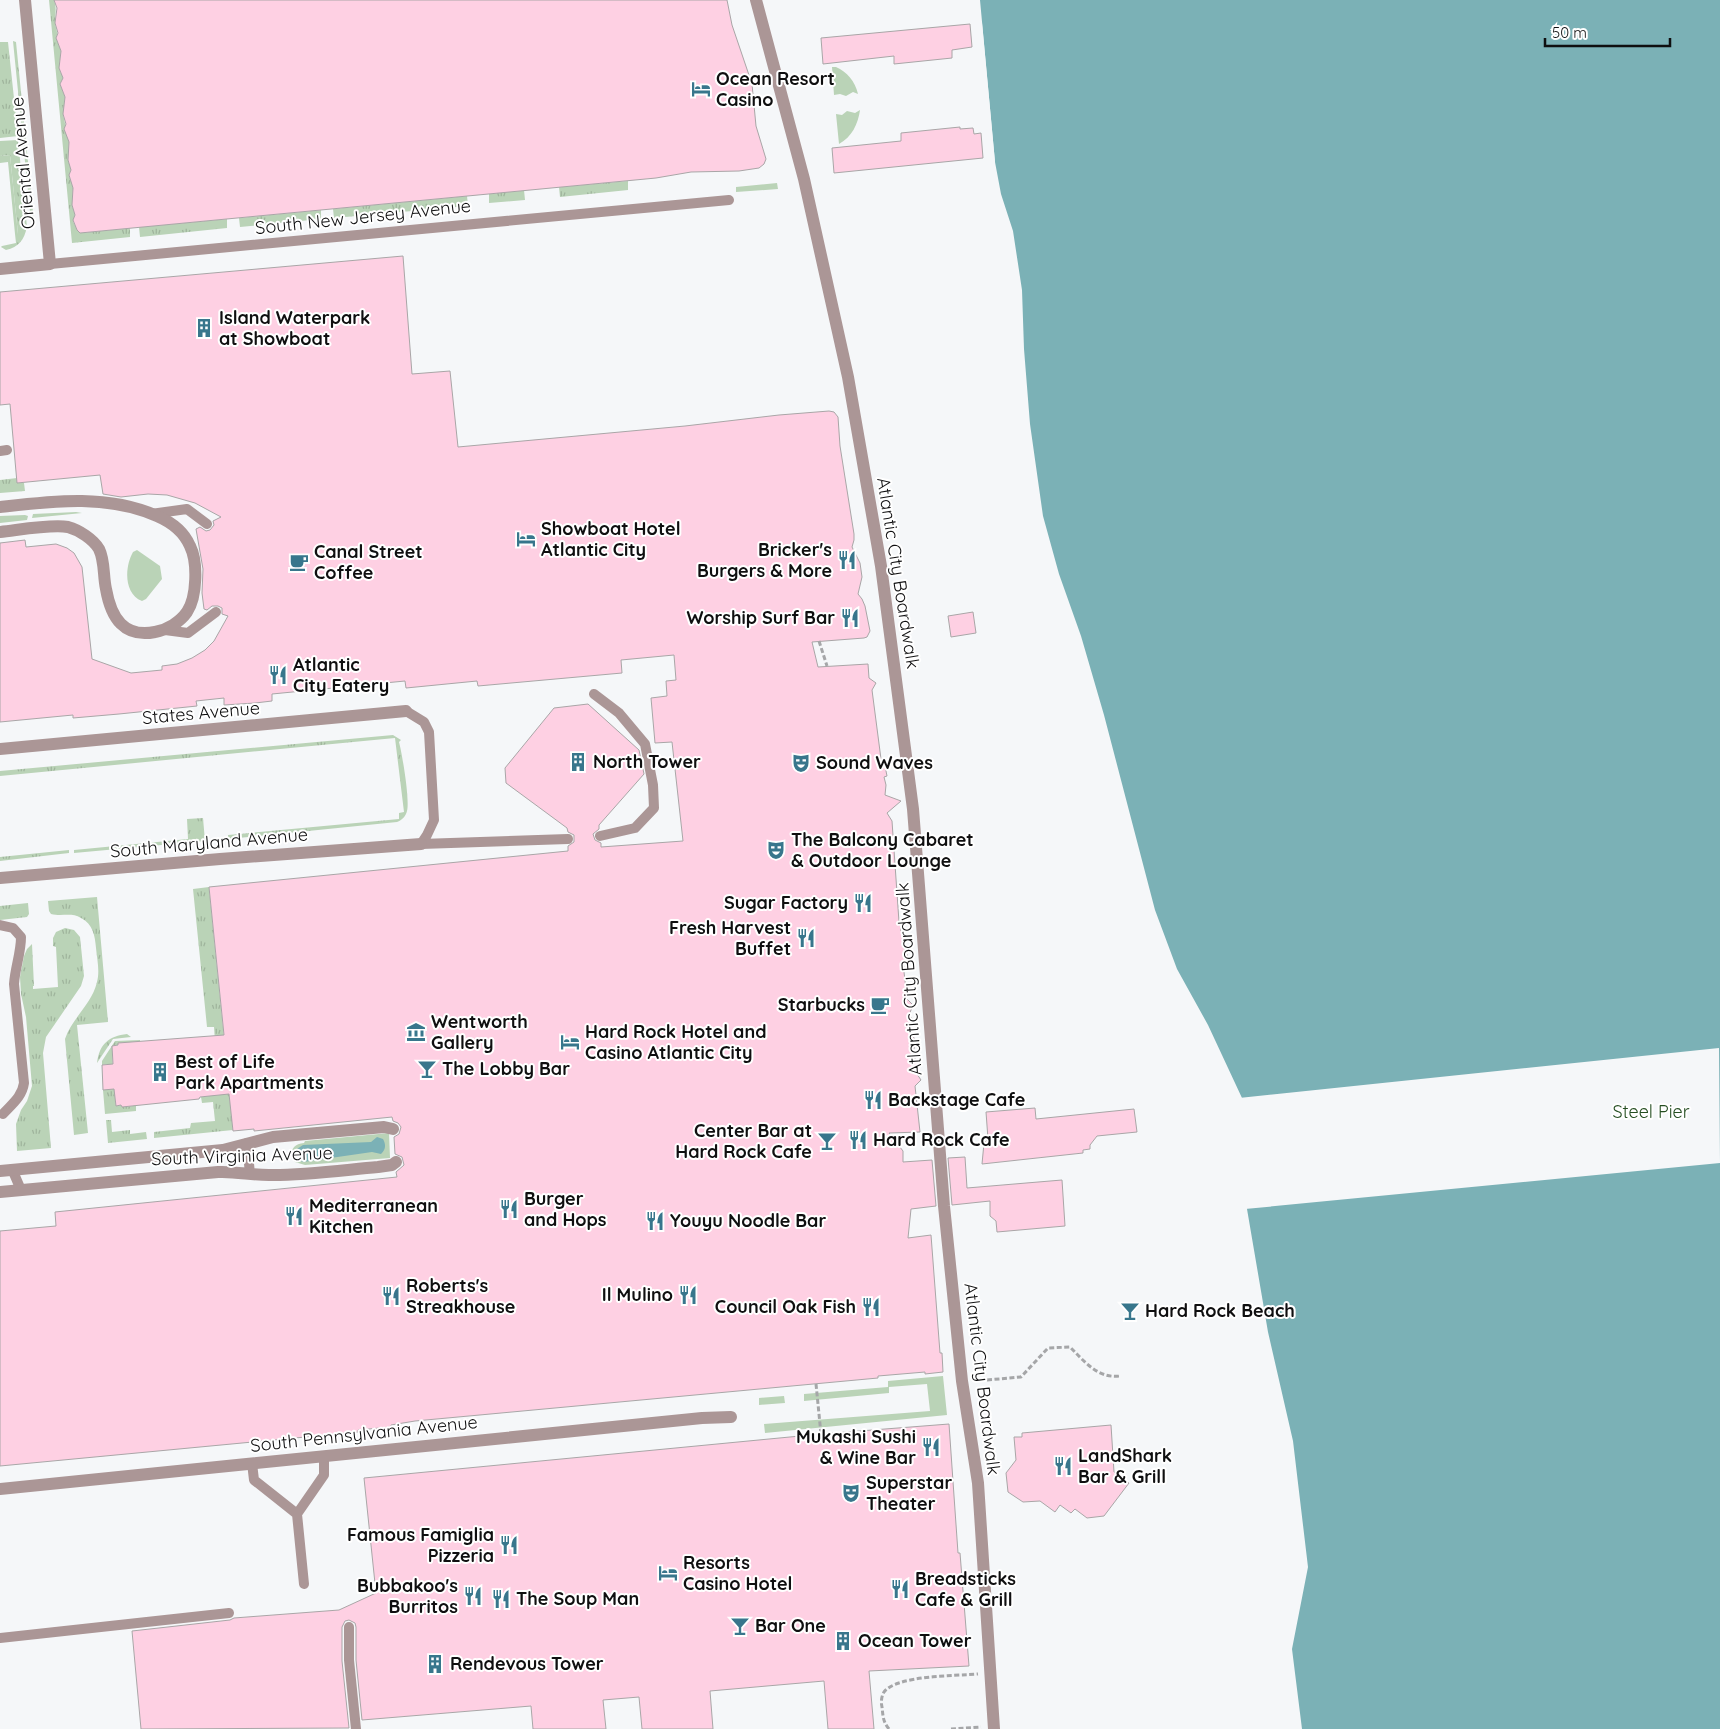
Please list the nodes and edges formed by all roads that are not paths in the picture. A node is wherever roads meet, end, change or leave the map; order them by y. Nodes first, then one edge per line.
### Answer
1 (25, 0) edge
2 (756, 0) edge
3 (729, 200) dead end
4 (50, 264) junction
5 (0, 269) edge
6 (0, 507) edge
7 (151, 514) junction
8 (207, 524) dead end
9 (0, 532) edge
10 (216, 612) dead end
11 (165, 630) junction
12 (594, 694) dead end
13 (406, 711) joint
14 (0, 749) edge
15 (600, 836) dead end
16 (568, 839) dead end
17 (421, 844) junction
18 (0, 878) edge
19 (0, 925) edge
20 (3, 1114) dead end
21 (393, 1129) dead end
22 (246, 1143) junction
23 (396, 1162) dead end
24 (6, 1170) edge
25 (250, 1174) junction
26 (20, 1190) junction
27 (0, 1192) edge
28 (731, 1417) dead end
29 (324, 1456) junction
30 (252, 1463) junction
31 (0, 1489) edge
32 (297, 1514) junction
33 (304, 1584) dead end
34 (229, 1613) dead end
35 (349, 1627) dead end
36 (0, 1638) edge
37 (994, 1727) edge
38 (356, 1729) edge

1 - 4 street, Oriental Avenue
2 - 37 street, Atlantic City Boardwalk
3 - 4 lane, South New Jersey Avenue
4 - 5 street, South New Jersey Avenue
6 - 7 street
7 - 8 lane
7 - 11 street
9 - 11 street
10 - 11 lane
12 - 15 lane
13 - 14 street, States Avenue
13 - 17 lane
16 - 17 lane
17 - 18 street, South Maryland Avenue
19 - 20 lane
21 - 22 street, South Virginia Avenue
22 - 24 street, South Virginia Avenue
22 - 25 lane
23 - 25 street, South Virginia Avenue
24 - 26 lane
25 - 26 street, South Virginia Avenue
26 - 27 street, South Virginia Avenue
28 - 29 street, South Pennsylvania Avenue
29 - 30 street, South Pennsylvania Avenue
29 - 32 lane
30 - 31 street, South Pennsylvania Avenue
30 - 32 lane
32 - 33 lane
34 - 36 lane
35 - 38 lane

